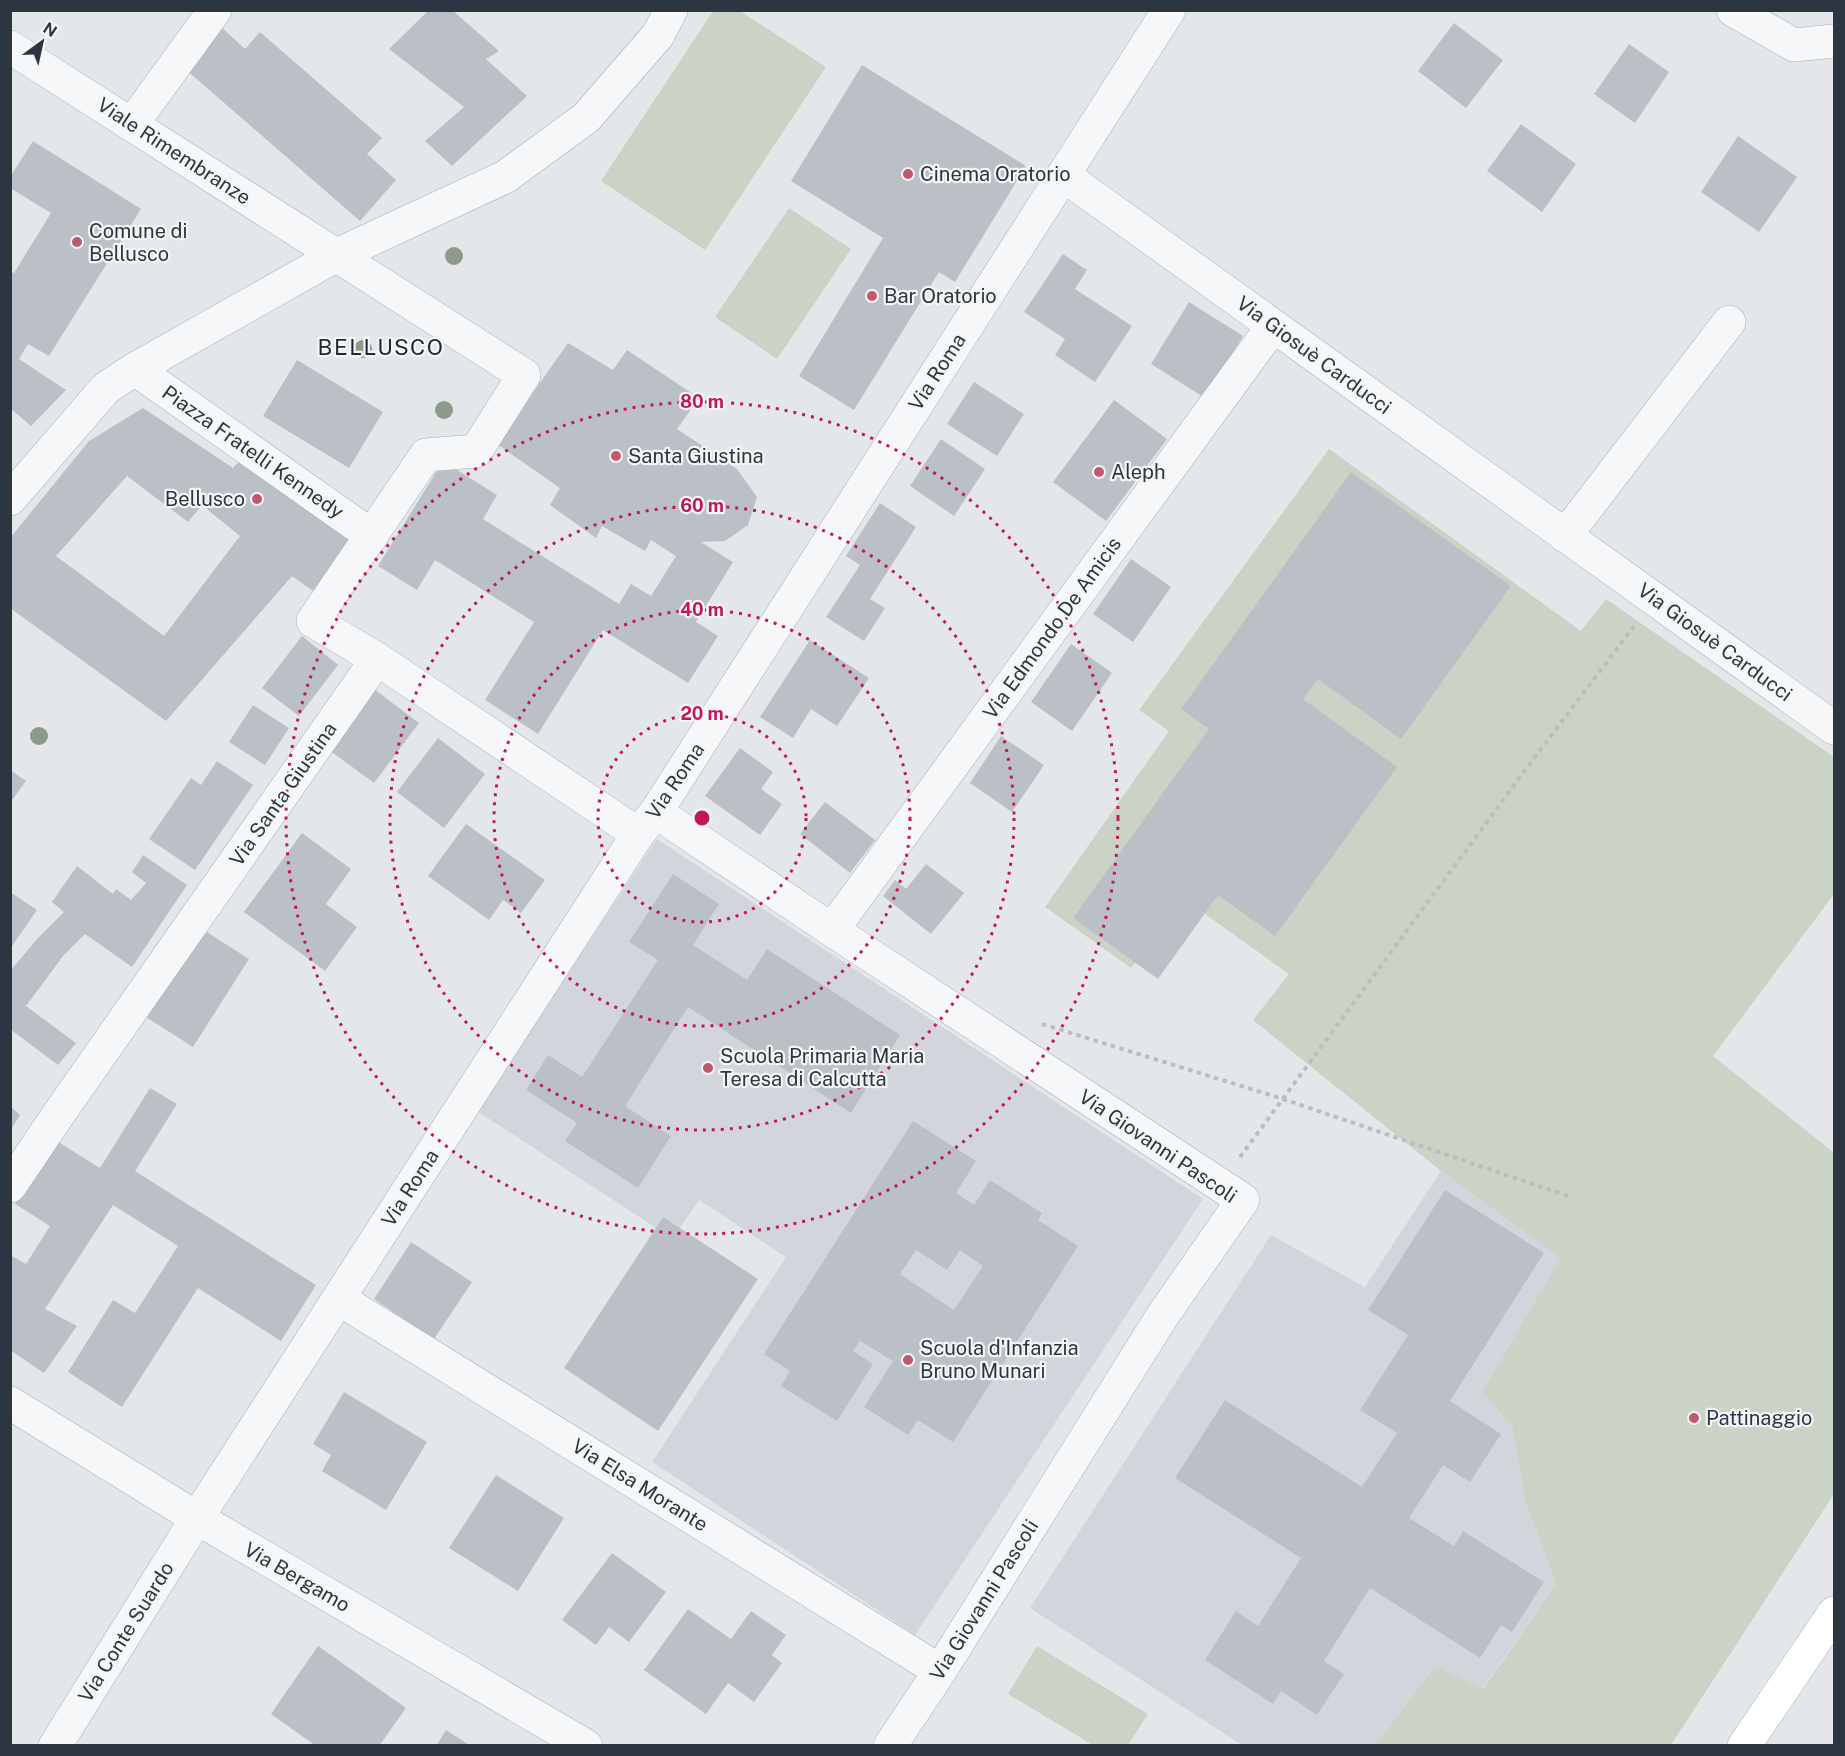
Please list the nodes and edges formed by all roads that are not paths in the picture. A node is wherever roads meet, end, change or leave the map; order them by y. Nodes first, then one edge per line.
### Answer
1 (215, 10) edge
2 (671, 10) edge
3 (1168, 10) edge
4 (1733, 10) edge
5 (1834, 41) edge
6 (10, 47) edge
7 (132, 124) junction
8 (1063, 175) junction
9 (337, 255) junction
10 (1729, 322) dead end
11 (1273, 326) junction
12 (135, 369) junction
13 (10, 499) edge
14 (372, 536) junction
15 (1565, 536) junction
16 (378, 659) junction
17 (1834, 728) edge
18 (647, 823) junction
19 (832, 930) junction
20 (10, 1186) edge
21 (339, 1299) junction
22 (10, 1403) edge
23 (198, 1518) junction
24 (1834, 1613) edge
25 (940, 1671) junction
26 (55, 1746) edge
27 (586, 1746) edge
28 (890, 1746) edge
29 (1744, 1746) edge

1 - 7 street
2 - 9 street, Piazza Fratelli Kennedy
3 - 8 street, Via Roma
4 - 5 street
6 - 7 street, Viale Rimembranze
7 - 9 street, Viale Rimembranze
8 - 11 street, Via Giosuè Carducci
8 - 18 street, Via Roma
9 - 12 street, Piazza Fratelli Kennedy
9 - 14 street, Viale Rimembranze
10 - 15 street
11 - 15 street, Via Giosuè Carducci
11 - 19 street, Via Edmondo De Amicis
12 - 13 street, Piazza Fratelli Kennedy
12 - 14 street, Piazza Fratelli Kennedy
14 - 16 street
15 - 17 street, Via Giosuè Carducci
16 - 18 street
16 - 20 street, Via Santa Giustina
18 - 19 street, Via Giovanni Pascoli
18 - 21 street, Via Roma
19 - 25 street, Via Giovanni Pascoli
21 - 23 street, Via Roma
21 - 25 street, Via Elsa Morante
22 - 23 street, Via Bergamo
23 - 26 street, Via Conte Suardo
23 - 27 street, Via Bergamo
24 - 29 main road
25 - 28 street, Via Giovanni Pascoli

